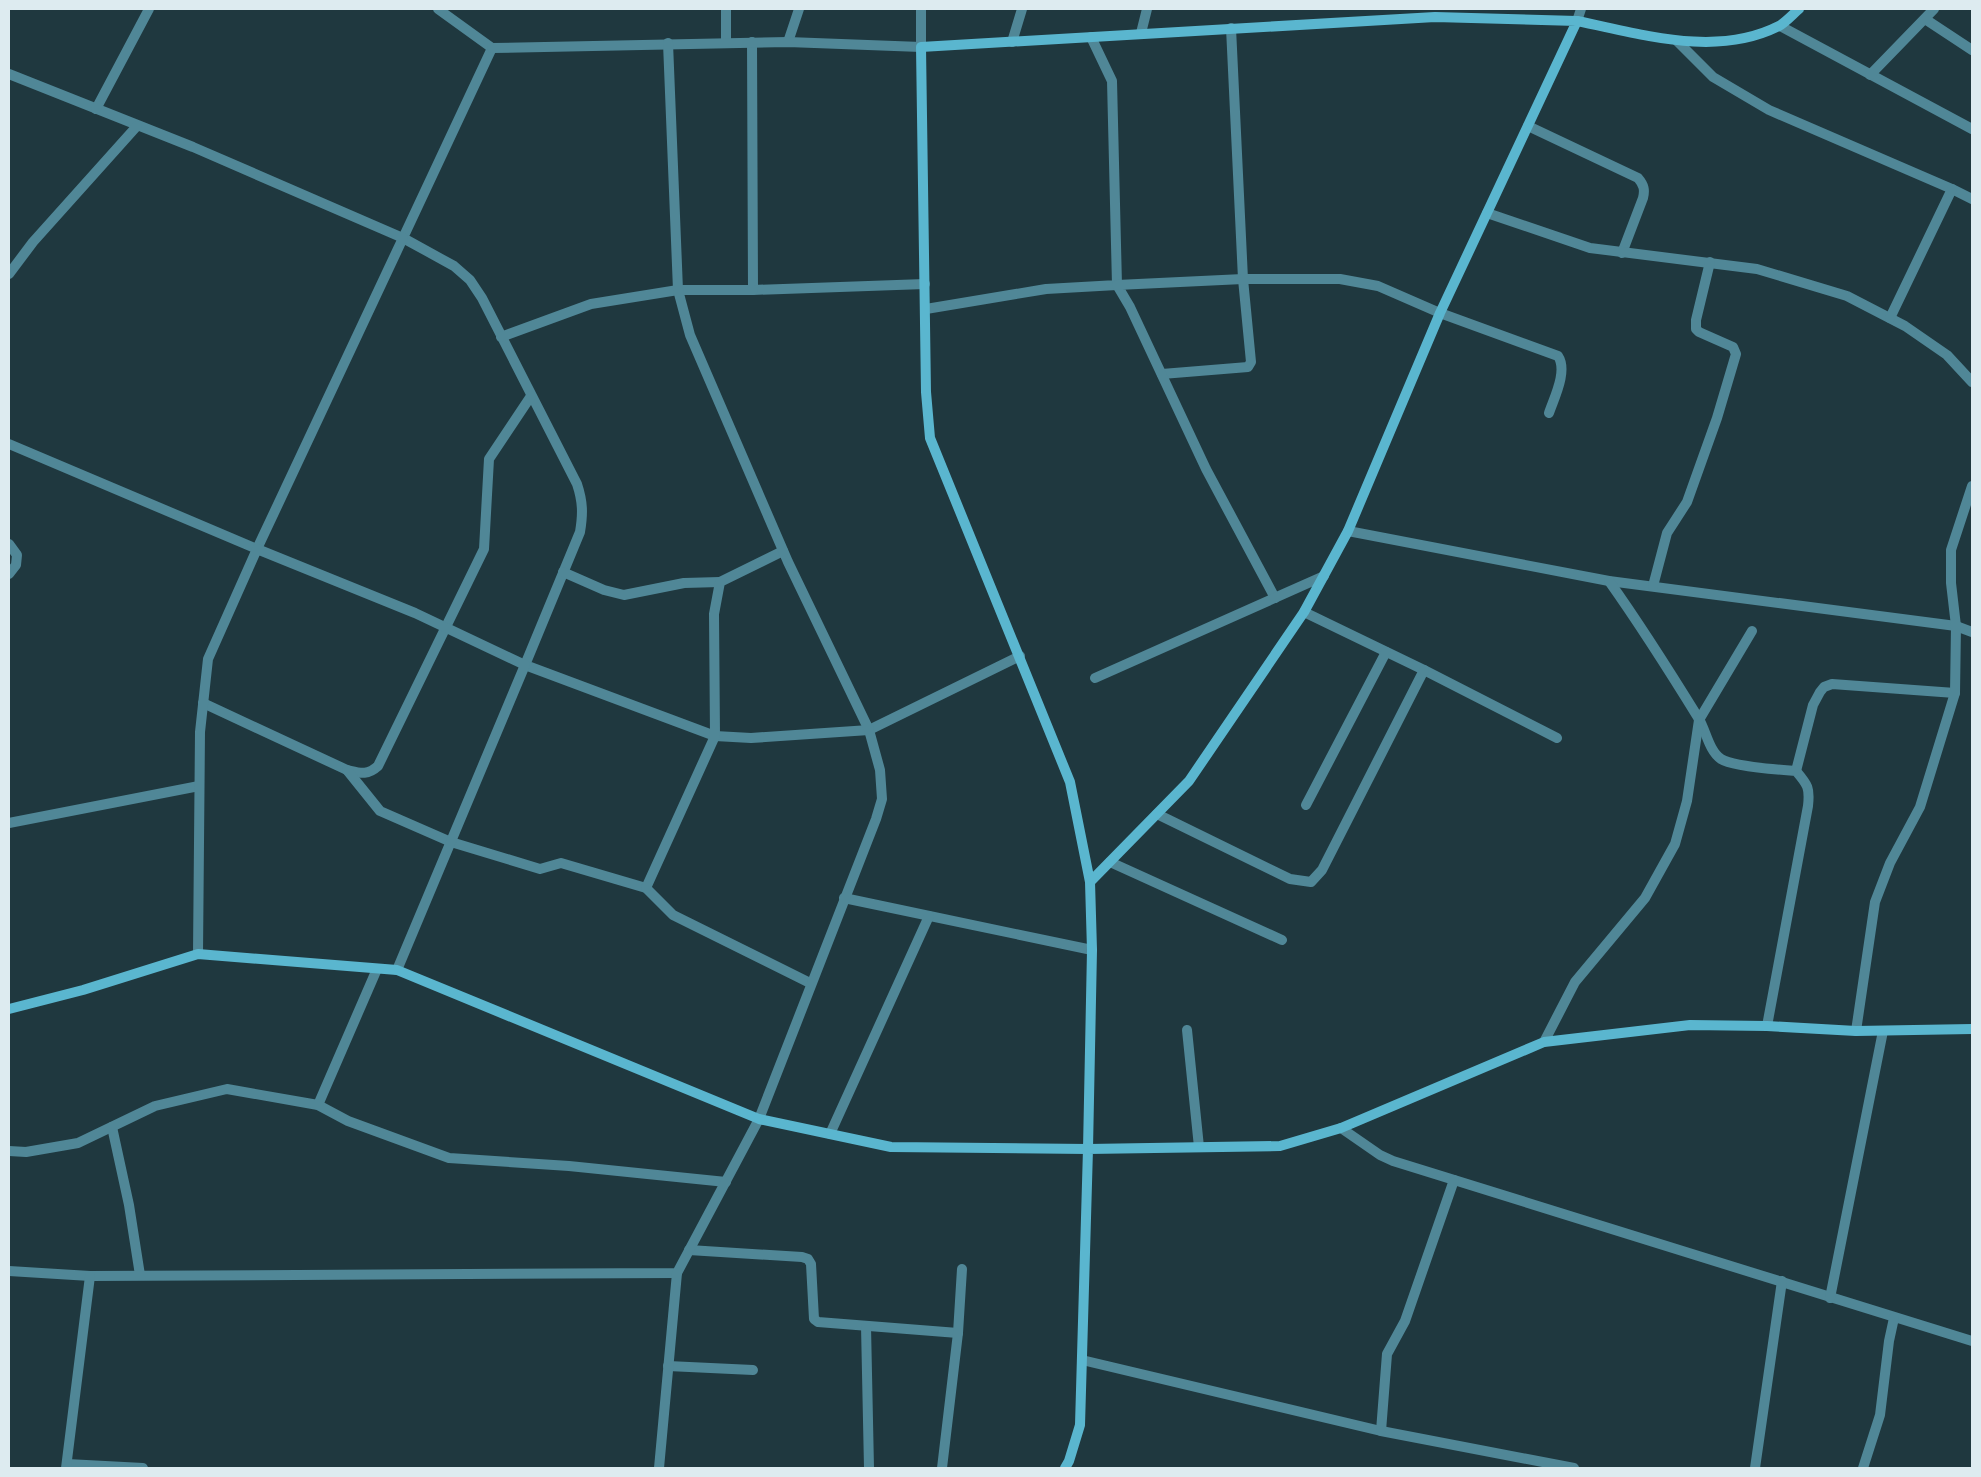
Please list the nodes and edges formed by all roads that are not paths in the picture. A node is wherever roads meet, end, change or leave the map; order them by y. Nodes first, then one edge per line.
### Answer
1 (149, 9) edge
2 (438, 9) edge
3 (726, 9) edge
4 (798, 9) edge
5 (921, 9) edge
6 (1022, 9) edge
7 (1147, 9) edge
8 (1581, 9) edge
9 (1799, 9) edge
10 (1934, 9) edge
11 (1435, 13) edge
12 (1925, 19) junction
13 (1577, 21) junction
14 (1780, 26) junction
15 (1231, 28) junction
16 (1141, 33) junction
17 (1091, 37) junction
18 (1677, 40) junction
19 (752, 42) junction
20 (788, 42) junction
21 (1012, 42) junction
22 (668, 43) junction
23 (726, 43) junction
24 (921, 47) junction
25 (492, 48) junction
26 (1972, 50) edge
27 (9, 74) edge
28 (1870, 75) junction
29 (96, 109) junction
30 (137, 126) junction
31 (1528, 126) junction
32 (1972, 129) edge
33 (1952, 188) junction
34 (1972, 200) edge
35 (1487, 213) junction
36 (403, 238) junction
37 (1622, 253) junction
38 (1710, 262) junction
39 (9, 274) edge
40 (1243, 279) junction
41 (925, 284) junction
42 (1117, 285) junction
43 (678, 290) junction
44 (753, 290) junction
45 (926, 309) junction
46 (1440, 313) junction
47 (1890, 318) junction
48 (501, 338) junction
49 (1162, 374) junction
50 (1972, 382) edge
51 (531, 396) junction
52 (1548, 413) dead end
53 (9, 444) edge
54 (1972, 486) edge
55 (1348, 531) junction
56 (9, 544) edge
57 (257, 549) junction
58 (783, 551) junction
59 (563, 572) junction
60 (9, 574) edge
61 (1324, 576) junction
62 (1609, 581) junction
63 (720, 582) junction
64 (1653, 586) junction
65 (1275, 598) junction
66 (1304, 612) junction
67 (1956, 626) junction
68 (446, 628) junction
69 (1752, 631) dead end
70 (1972, 632) edge
71 (1386, 652) junction
72 (1020, 656) junction
73 (525, 665) junction
74 (1424, 670) junction
75 (1094, 678) dead end
76 (1955, 693) junction
77 (203, 703) junction
78 (1699, 720) junction
79 (869, 730) junction
80 (715, 736) junction
81 (1557, 738) dead end
82 (347, 770) junction
83 (1796, 771) junction
84 (200, 786) junction
85 (1306, 805) dead end
86 (1157, 814) junction
87 (9, 823) edge
88 (451, 842) junction
89 (1110, 862) junction
90 (1090, 882) junction
91 (646, 888) junction
92 (844, 898) junction
93 (928, 916) junction
94 (1282, 940) dead end
95 (1092, 950) junction
96 (198, 954) junction
97 (377, 969) junction
98 (397, 970) junction
99 (810, 983) junction
100 (9, 1009) edge
101 (1767, 1026) junction
102 (1972, 1029) edge
103 (1187, 1030) dead end
104 (1856, 1031) junction
105 (1883, 1031) junction
106 (1544, 1042) junction
107 (318, 1105) junction
108 (759, 1119) junction
109 (112, 1127) junction
110 (1341, 1128) junction
111 (830, 1134) junction
112 (1199, 1147) junction
113 (1088, 1149) junction
114 (9, 1151) edge
115 (1454, 1180) junction
116 (726, 1182) junction
117 (689, 1250) junction
118 (962, 1269) dead end
119 (9, 1271) edge
120 (677, 1273) junction
121 (140, 1275) junction
122 (90, 1276) junction
123 (1782, 1281) junction
124 (1830, 1298) junction
125 (1894, 1318) junction
126 (866, 1326) junction
127 (958, 1332) junction
128 (1972, 1341) edge
129 (1082, 1360) junction
130 (668, 1366) junction
131 (754, 1370) dead end
132 (1381, 1431) junction
133 (66, 1466) edge
134 (143, 1468) edge
135 (659, 1468) edge
136 (869, 1468) edge
137 (942, 1468) edge
138 (1064, 1468) edge
139 (1574, 1468) edge
140 (1755, 1468) edge
141 (1863, 1468) edge

1 - 29 street
2 - 25 street
3 - 23 street
4 - 20 street
5 - 24 street
6 - 21 street
7 - 16 street
8 - 13 street
9 - 14 street
10 - 12 street
11 - 13 street
11 - 15 street
12 - 26 street
12 - 28 street
13 - 18 street
13 - 31 street
14 - 18 street
14 - 28 street
15 - 16 street
15 - 40 street
16 - 17 street
17 - 21 street
17 - 42 street
18 - 33 street
19 - 20 street
19 - 23 street
19 - 44 street
20 - 24 street
21 - 24 street
22 - 23 street
22 - 25 street
22 - 43 street
24 - 41 street
25 - 36 street
27 - 29 street
28 - 32 street
29 - 30 street
30 - 36 street
30 - 39 street
31 - 35 street
31 - 37 street
33 - 34 street
33 - 47 street
35 - 37 street
35 - 46 street
36 - 48 street
36 - 57 street
37 - 38 street
38 - 47 street
38 - 64 street
40 - 42 street
40 - 46 street
40 - 49 street
41 - 44 street
41 - 45 street
42 - 45 street
42 - 49 street
43 - 44 street
43 - 48 street
43 - 58 street
45 - 72 street
46 - 52 street
46 - 55 street
47 - 50 street
48 - 51 street
49 - 65 street
51 - 59 street
51 - 68 street
53 - 57 street
54 - 67 street
55 - 61 street
55 - 62 street
56 - 60 street
57 - 68 street
57 - 77 street
58 - 63 street
58 - 79 street
59 - 63 street
59 - 73 street
61 - 65 street
61 - 66 street
62 - 64 street
62 - 78 street
63 - 80 street
64 - 67 street
65 - 75 street
66 - 71 street
66 - 86 street
67 - 70 street
67 - 76 street
68 - 73 street
68 - 82 street
69 - 78 street
71 - 74 street
71 - 85 street
72 - 79 street
72 - 90 street
73 - 80 street
73 - 88 street
74 - 81 street
74 - 86 street
76 - 83 street
76 - 104 street
77 - 82 street
77 - 84 street
78 - 83 street
78 - 106 street
79 - 80 street
79 - 92 street
80 - 91 street
82 - 88 street
83 - 101 street
84 - 87 street
84 - 96 street
86 - 89 street
88 - 91 street
88 - 98 street
89 - 90 street
89 - 94 street
90 - 95 street
91 - 99 street
92 - 93 street
92 - 99 street
93 - 95 street
93 - 111 street
95 - 113 street
96 - 97 street
96 - 100 street
97 - 98 street
97 - 107 street
98 - 108 street
99 - 108 street
101 - 104 street
101 - 106 street
102 - 105 street
103 - 112 street
104 - 105 street
105 - 124 street
106 - 110 street
107 - 109 street
107 - 116 street
108 - 111 street
108 - 116 street
109 - 114 street
109 - 121 street
110 - 112 street
110 - 115 street
111 - 113 street
112 - 113 street
113 - 129 street
115 - 123 street
115 - 132 street
116 - 117 street
117 - 120 street
117 - 126 street
118 - 127 street
119 - 122 street
120 - 121 street
120 - 130 street
121 - 122 street
122 - 133 street
123 - 124 street
123 - 140 street
124 - 125 street
125 - 128 street
125 - 141 street
126 - 127 street
126 - 136 street
127 - 137 street
129 - 132 street
129 - 138 street
130 - 131 street
130 - 135 street
132 - 139 street
133 - 134 street

